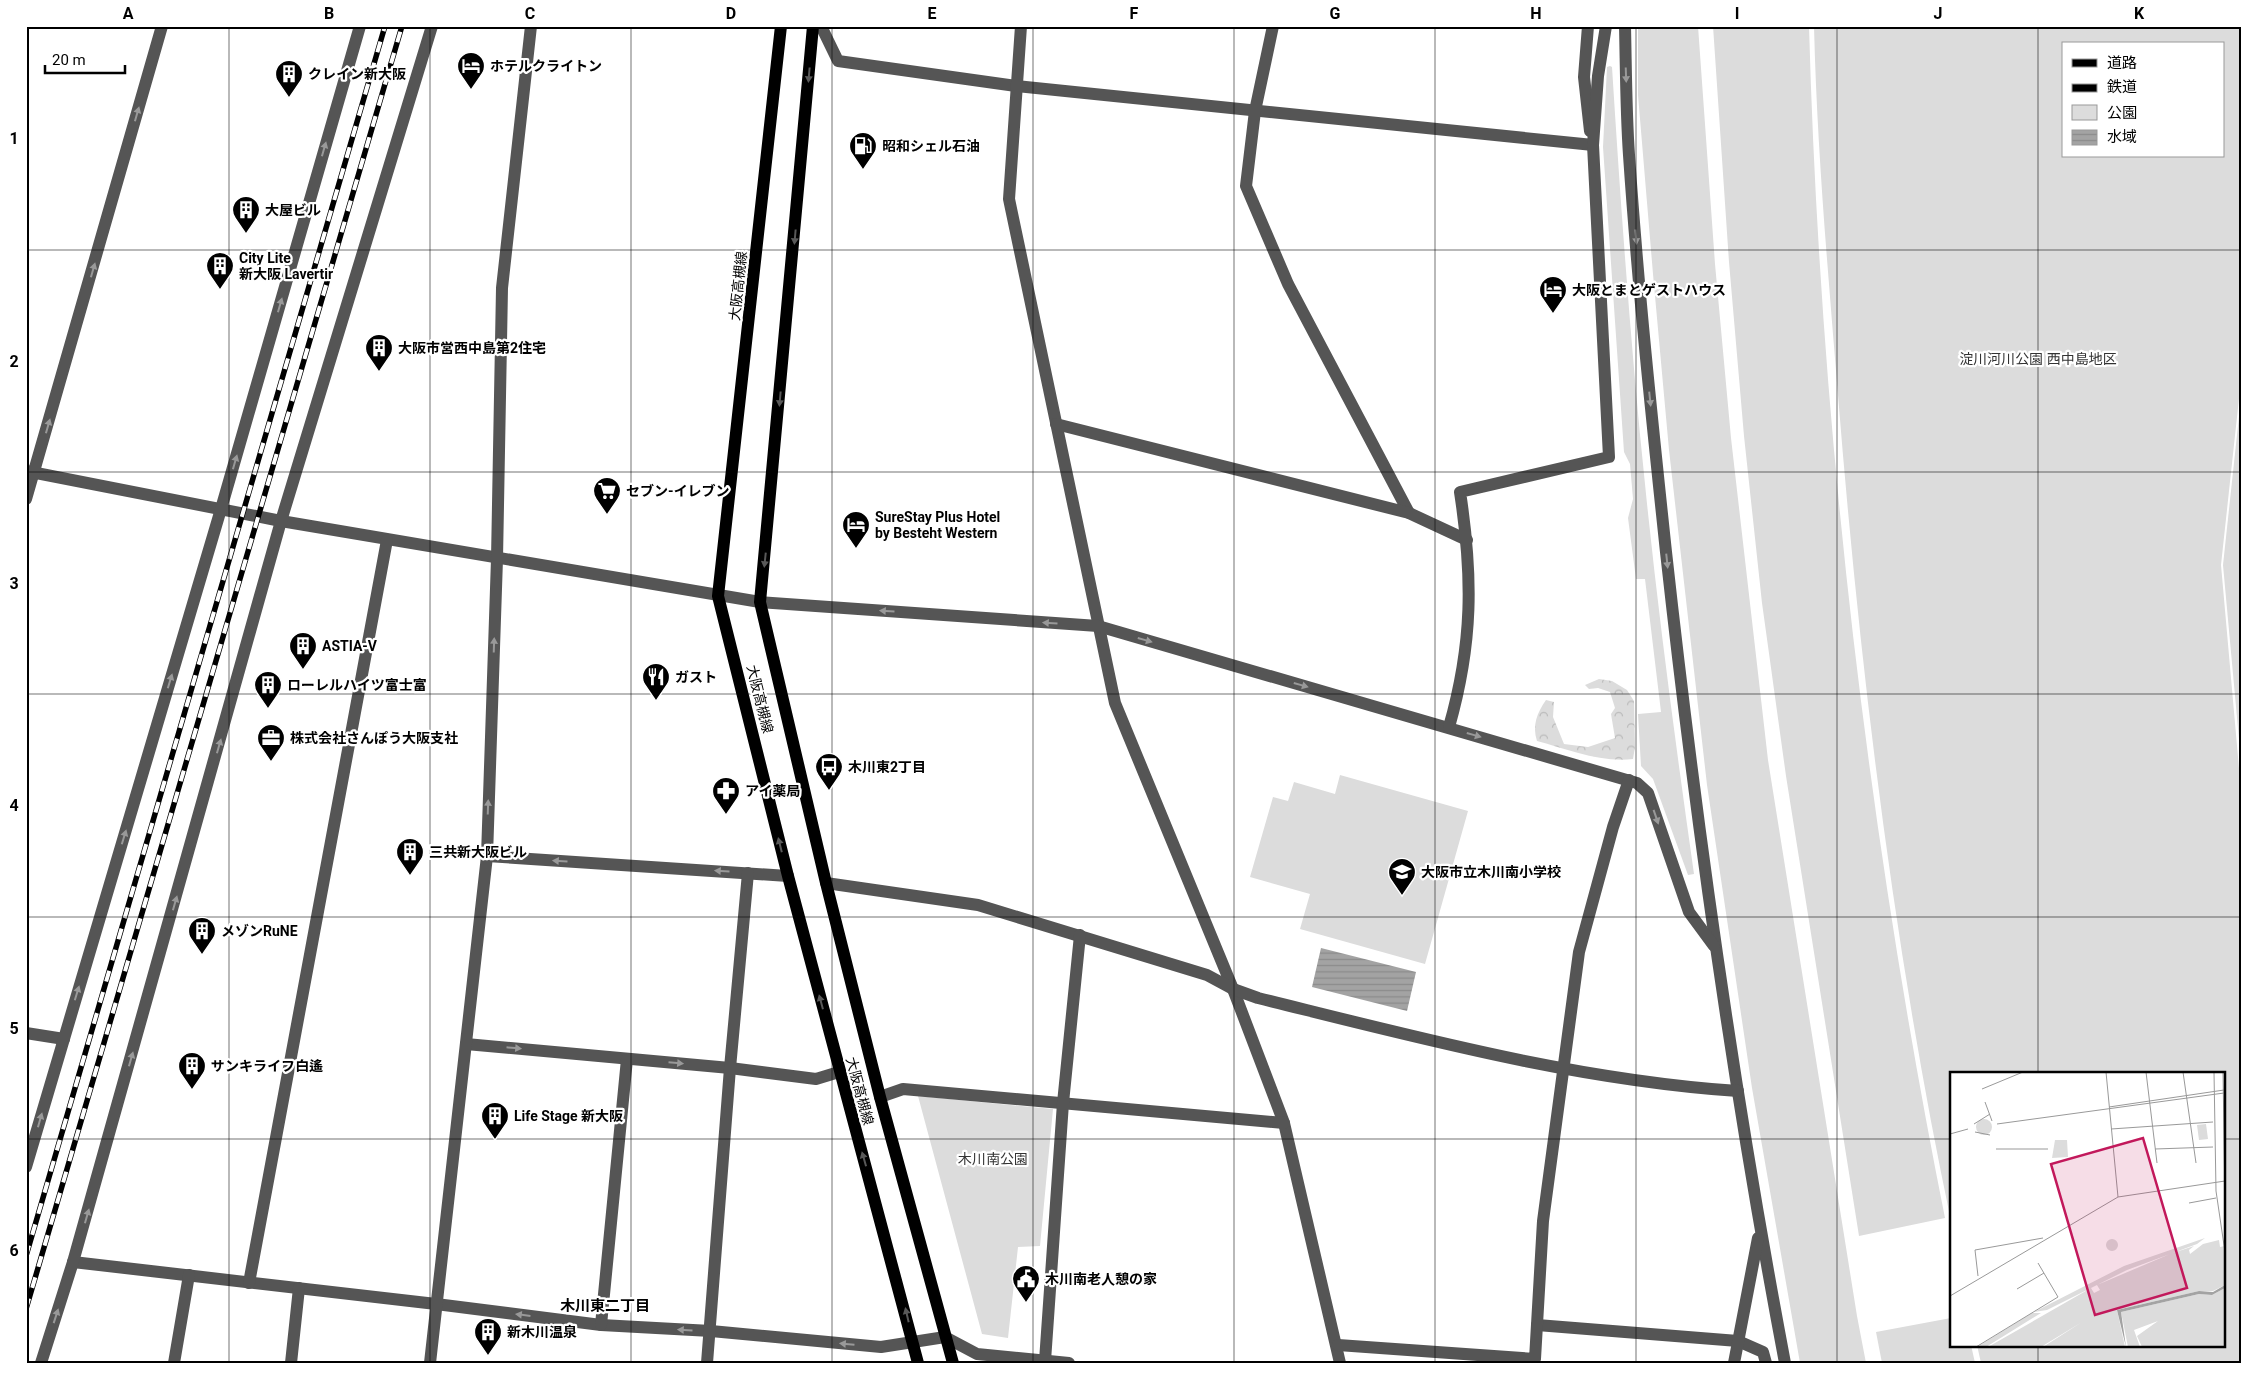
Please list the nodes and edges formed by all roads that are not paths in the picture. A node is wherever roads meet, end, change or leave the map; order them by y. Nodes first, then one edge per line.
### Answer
1 (162, 26) edge
2 (360, 26) edge
3 (432, 26) edge
4 (531, 26) edge
5 (781, 26) edge
6 (813, 26) edge
7 (821, 26) edge
8 (1021, 26) edge
9 (1273, 26) edge
10 (1588, 26) edge
11 (1606, 26) edge
12 (1625, 26) edge
13 (1016, 86) junction
14 (1255, 111) junction
15 (1593, 145) junction
16 (1056, 424) junction
17 (30, 472) edge
18 (26, 499) edge
19 (221, 508) junction
20 (1409, 513) junction
21 (281, 521) junction
22 (386, 540) junction
23 (1467, 540) junction
24 (497, 559) junction
25 (718, 596) junction
26 (760, 602) junction
27 (1098, 626) junction
28 (1449, 728) junction
29 (1629, 780) junction
30 (487, 856) junction
31 (748, 873) junction
32 (788, 876) junction
33 (826, 883) junction
34 (1080, 935) junction
35 (1714, 946) junction
36 (1233, 989) junction
37 (26, 1033) edge
38 (64, 1040) junction
39 (466, 1044) junction
40 (627, 1058) junction
41 (730, 1068) junction
42 (1562, 1068) junction
43 (839, 1072) junction
44 (1738, 1091) junction
45 (880, 1097) junction
46 (1063, 1103) junction
47 (1284, 1123) junction
48 (26, 1167) edge
49 (1760, 1228) junction
50 (73, 1262) junction
51 (189, 1275) junction
52 (250, 1283) junction
53 (298, 1288) junction
54 (436, 1304) junction
55 (1537, 1325) junction
56 (601, 1326) junction
57 (711, 1331) junction
58 (945, 1337) junction
59 (1738, 1341) junction
60 (912, 1343) junction
61 (1338, 1345) junction
62 (1045, 1360) junction
63 (1536, 1361) edge
64 (41, 1363) edge
65 (174, 1363) edge
66 (291, 1363) edge
67 (430, 1363) edge
68 (707, 1363) edge
69 (918, 1363) edge
70 (953, 1363) edge
71 (1069, 1363) edge
72 (1340, 1363) edge
73 (1734, 1363) edge
74 (1766, 1363) edge
75 (1785, 1363) edge

17 -> 1 street
19 -> 2 street
3 - 21 street
4 - 24 street
5 - 25 main road, 大阪高槻線
6 -> 26 main road, 大阪高槻線
7 - 13 street
8 - 13 street
9 - 14 street
10 - 15 street
11 - 15 street
12 -> 35 street
13 - 14 street
13 - 16 street
14 - 15 street
14 - 20 street
15 - 23 street
16 - 20 street
16 - 27 street
17 - 18 street
17 - 19 street
19 - 21 street
38 -> 19 street
20 - 23 street
21 - 22 street
50 -> 21 street
22 - 24 street
22 - 52 street
23 - 28 street
24 - 25 street
30 -> 24 street
25 - 26 street
32 -> 25 main road, 大阪高槻線
27 -> 26 street
26 - 33 main road, 大阪高槻線
27 -> 28 street
27 - 36 street
28 -> 29 street
29 -> 35 street
29 - 42 street
31 -> 30 street
30 - 39 street
31 - 32 street
31 - 41 street
43 -> 32 main road, 大阪高槻線
33 - 34 street
33 - 45 main road, 大阪高槻線
34 - 36 street
34 - 46 street
35 - 44 street
36 - 42 street
36 - 47 street
37 - 38 street
48 -> 38 street
39 -> 40 street
39 - 54 street
40 -> 41 street
40 - 56 street
41 - 43 street
41 - 57 street
42 - 44 street
42 - 55 street
60 -> 43 main road, 大阪高槻線
44 - 49 street
45 - 46 street
45 - 58 main road, 大阪高槻線
46 - 47 street
46 - 62 street
47 - 61 street
49 - 59 street
49 - 75 street
50 - 51 street
64 -> 50 street
51 - 52 street
51 - 65 street
52 - 53 street
53 - 54 street
53 - 66 street
56 -> 54 street
54 - 67 street
55 - 59 street
55 - 63 street
57 -> 56 street
60 -> 57 street
57 - 68 street
58 - 60 street
58 - 62 street
58 - 70 main road, 大阪高槻線
59 - 73 street
59 - 74 street
60 - 69 main road, 大阪高槻線
61 - 63 street
61 - 72 street
62 - 71 street

